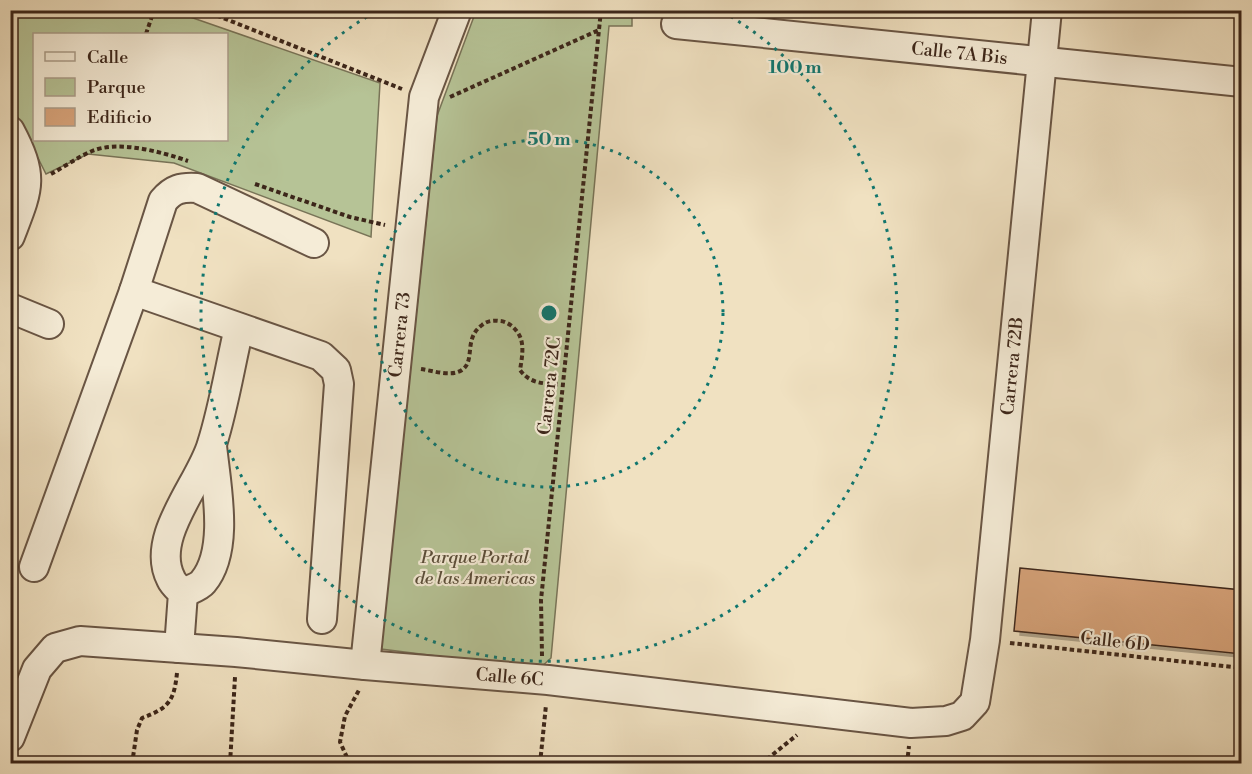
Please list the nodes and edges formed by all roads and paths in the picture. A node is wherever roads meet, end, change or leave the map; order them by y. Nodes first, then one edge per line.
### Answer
1 (154, 10) edge
2 (203, 10) edge
3 (457, 10) edge
4 (1047, 10) edge
5 (601, 11) edge
6 (676, 24) dead end
7 (600, 30) junction
8 (146, 33) edge
9 (1043, 61) junction
10 (1242, 82) edge
11 (424, 98) junction
12 (10, 131) edge
13 (110, 141) edge
14 (108, 146) dead end
15 (10, 236) edge
16 (314, 243) dead end
17 (134, 291) junction
18 (10, 308) edge
19 (49, 324) dead end
20 (239, 328) junction
21 (397, 366) junction
22 (563, 385) junction
23 (212, 446) junction
24 (34, 567) dead end
25 (183, 593) junction
26 (322, 619) dead end
27 (985, 640) junction
28 (179, 648) junction
29 (236, 652) junction
30 (365, 665) junction
31 (1242, 668) edge
32 (548, 680) junction
33 (824, 714) junction
34 (962, 716) joint
35 (10, 737) edge
36 (132, 764) edge
37 (230, 764) edge
38 (350, 764) edge
39 (540, 764) edge
40 (761, 764) edge

1 - 8 path
2 - 11 path
3 - 11 street, Carrera 73
4 - 9 street, Carrera 72B
5 - 7 path, Carrera 72C
6 - 9 street, Calle 7A Bis
7 - 11 path
7 - 22 path, Carrera 72C
9 - 10 street, Calle 7A Bis
9 - 27 street, Carrera 72B
11 - 21 street, Carrera 73
12 - 15 street
13 - 14 path
16 - 17 street
17 - 20 street
17 - 24 street
18 - 19 street
20 - 23 street
20 - 26 street
21 - 22 path
21 - 30 street, Carrera 73
22 - 32 path, Carrera 72C
23 - 25 street
23 - 25 street
25 - 28 street
27 - 31 path, Calle 6D
27 - 34 street, Carrera 72B
28 - 29 street, Calle 6C
28 - 35 street, Calle 6C
28 - 36 path
29 - 30 street, Calle 6C
29 - 37 path
30 - 32 street, Calle 6C
30 - 38 path
32 - 33 street, Calle 6C
32 - 39 path, Carrera 72C
33 - 34 street, Calle 6C
33 - 40 path

